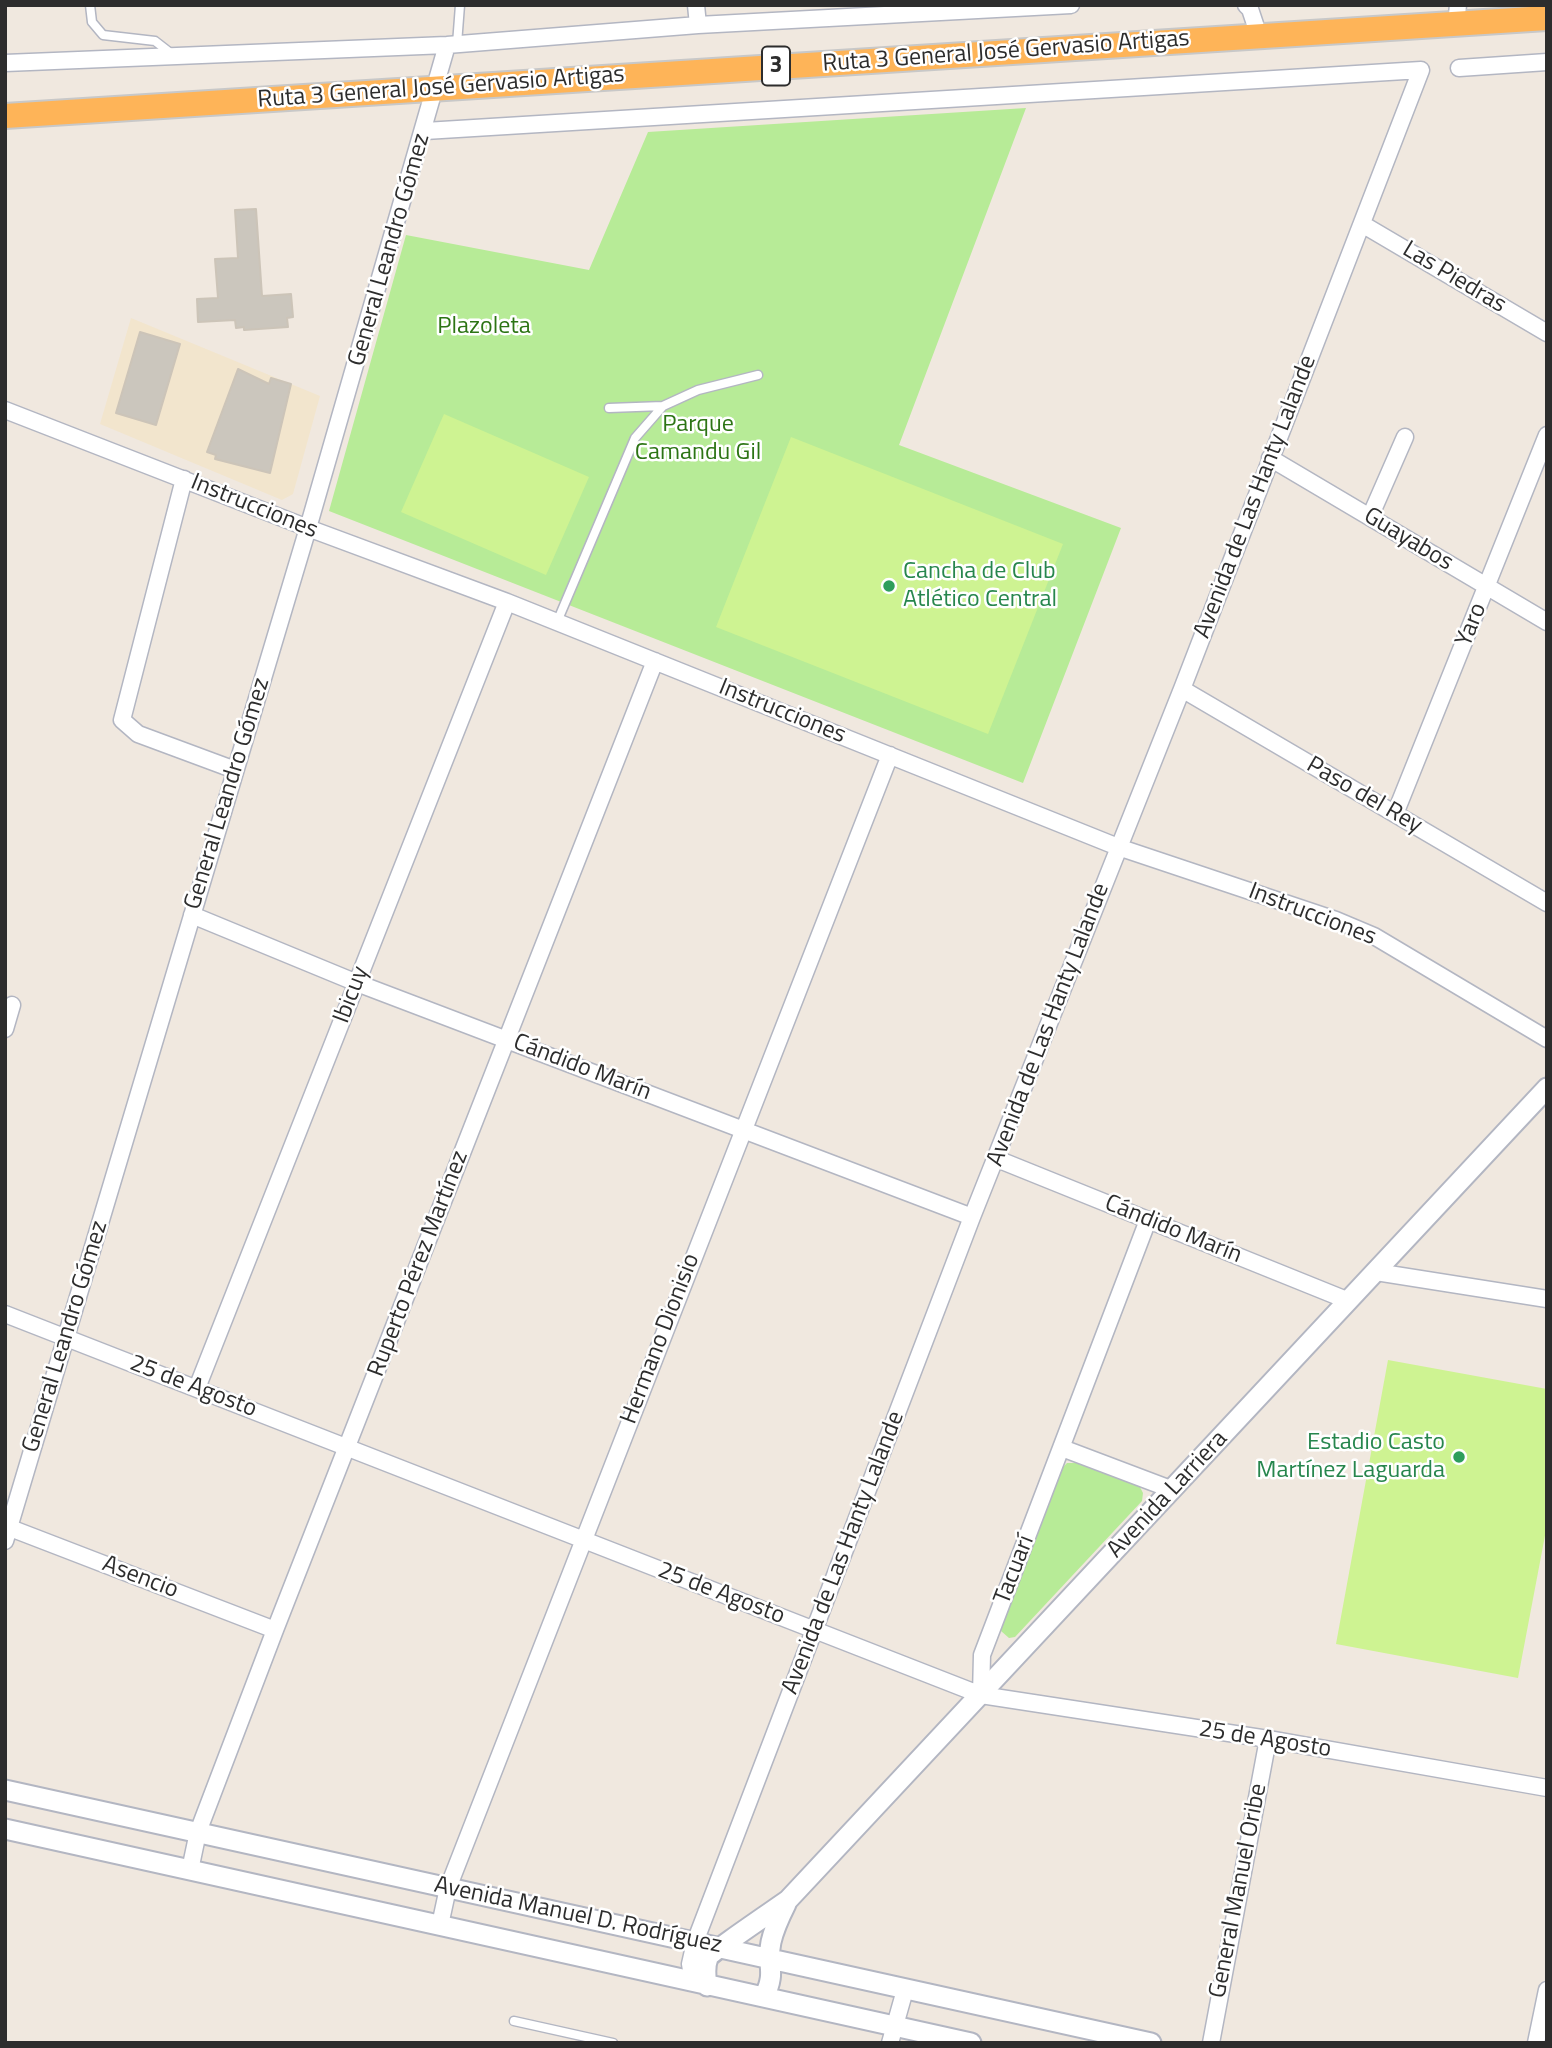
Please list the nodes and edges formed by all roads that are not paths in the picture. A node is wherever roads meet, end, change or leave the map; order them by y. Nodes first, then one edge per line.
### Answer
1 (90, 5) edge
2 (460, 5) edge
3 (696, 5) edge
4 (1071, 5) edge
5 (1246, 5) edge
6 (1457, 15) edge
7 (1547, 19) edge
8 (698, 25) junction
9 (1259, 36) junction
10 (452, 45) junction
11 (176, 58) junction
12 (1547, 62) edge
13 (5, 63) edge
14 (1459, 68) dead end
15 (1420, 70) joint
16 (436, 90) junction
17 (5, 116) edge
18 (425, 131) junction
19 (1362, 224) junction
20 (1547, 333) edge
21 (758, 376) dead end
22 (663, 406) junction
23 (609, 408) dead end
24 (5, 410) edge
25 (1547, 435) edge
26 (1405, 437) dead end
27 (1270, 458) junction
28 (184, 479) junction
29 (1370, 517) junction
30 (308, 528) junction
31 (1487, 587) junction
32 (507, 602) junction
33 (557, 622) junction
34 (1547, 622) edge
35 (655, 661) junction
36 (1182, 689) junction
37 (890, 755) junction
38 (235, 770) junction
39 (1395, 814) junction
40 (1118, 847) junction
41 (1547, 903) edge
42 (192, 915) junction
43 (357, 983) junction
44 (12, 1005) dead end
45 (5, 1029) edge
46 (1547, 1039) edge
47 (507, 1040) junction
48 (1547, 1088) edge
49 (744, 1129) junction
50 (997, 1159) junction
51 (972, 1217) junction
52 (1148, 1220) junction
53 (1376, 1272) junction
54 (1547, 1299) edge
55 (1349, 1301) junction
56 (5, 1314) edge
57 (64, 1338) junction
58 (198, 1388) junction
59 (347, 1447) junction
60 (1062, 1448) junction
61 (1173, 1490) junction
62 (7, 1531) edge
63 (582, 1540) junction
64 (275, 1630) junction
65 (814, 1630) junction
66 (981, 1695) junction
67 (1268, 1739) junction
68 (1547, 1788) edge
69 (5, 1790) edge
70 (5, 1829) edge
71 (198, 1832) junction
72 (190, 1870) junction
73 (448, 1888) junction
74 (788, 1900) junction
75 (440, 1925) junction
76 (695, 1942) junction
77 (718, 1947) junction
78 (769, 1958) junction
79 (700, 1984) junction
80 (905, 1990) junction
81 (1547, 1990) edge
82 (764, 1997) junction
83 (513, 2021) dead end
84 (893, 2035) edge
85 (612, 2043) edge
86 (971, 2043) edge
87 (1151, 2043) edge
88 (1211, 2043) edge
89 (1536, 2043) edge

1 - 11 lane
2 - 10 lane
3 - 8 street
4 - 8 street
5 - 9 street
6 - 7 highway, Ruta 3 General José Gervasio Artigas / 3
6 - 9 highway, Ruta 3 General José Gervasio Artigas / 3
8 - 10 street
9 - 16 highway, Ruta 3 General José Gervasio Artigas / 3
10 - 11 street
10 - 16 street, General Leandro Gómez
11 - 13 street
12 - 14 street
15 - 18 street, Ruta 3 General José Gervasio Artigas
15 - 19 street, Avenida de Las Hanty Lalande
16 - 17 highway, Ruta 3 General José Gervasio Artigas / 3
16 - 18 street, General Leandro Gómez
18 - 30 street, General Leandro Gómez
19 - 20 street, Las Piedras
19 - 27 street, Avenida de Las Hanty Lalande
21 - 22 lane
22 - 23 lane
22 - 33 lane
24 - 28 street, Instrucciones
25 - 31 street, Yaro
26 - 29 street
27 - 29 street, Guayabos
27 - 36 street, Avenida de Las Hanty Lalande
28 - 30 street, Instrucciones
28 - 38 street
29 - 31 street, Guayabos
30 - 32 street, Instrucciones
30 - 38 street, General Leandro Gómez
31 - 34 street, Guayabos
31 - 39 street, Yaro
32 - 33 street, Instrucciones
32 - 43 street, Ibicuy
33 - 35 street, Instrucciones
35 - 37 street, Instrucciones
35 - 47 street, Ruperto Pérez Martínez
36 - 39 street, Paso del Rey
36 - 40 street, Avenida de Las Hanty Lalande
37 - 40 street, Instrucciones
37 - 49 street, Hermano Dionisio
38 - 42 street, General Leandro Gómez
39 - 41 street, Paso del Rey
40 - 46 street, Instrucciones
40 - 50 street, Avenida de Las Hanty Lalande
42 - 43 street, Cándido Marín
42 - 57 street, General Leandro Gómez
43 - 47 street, Cándido Marín
43 - 58 street, Ibicuy
44 - 45 street
47 - 49 street, Cándido Marín
47 - 59 street, Ruperto Pérez Martínez
48 - 53 street, Avenida Larriera
49 - 51 street, Cándido Marín
49 - 63 street, Hermano Dionisio
50 - 51 street, Avenida de Las Hanty Lalande
50 - 52 street, Cándido Marín
51 - 65 street, Avenida de Las Hanty Lalande
52 - 55 street, Cándido Marín
52 - 60 street, Tacuarí
53 - 54 street
53 - 55 street, Avenida Larriera
55 - 61 street, Avenida Larriera
56 - 57 street, 25 de Agosto
57 - 58 street, 25 de Agosto
57 - 62 street, General Leandro Gómez
58 - 59 street, 25 de Agosto
59 - 63 street, 25 de Agosto
59 - 64 street, Ruperto Pérez Martínez
60 - 61 street
60 - 66 street, Tacuarí
61 - 66 street, Avenida Larriera
62 - 64 street, Asencio
63 - 65 street, 25 de Agosto
63 - 73 street, Hermano Dionisio
64 - 71 street, Ruperto Pérez Martínez
65 - 66 street, 25 de Agosto
65 - 76 street, Avenida de Las Hanty Lalande
66 - 67 street, 25 de Agosto
66 - 74 street, Avenida Larriera
67 - 68 street, 25 de Agosto
67 - 88 street, General Manuel Oribe
69 - 71 street, Avenida Manuel D. Rodríguez
70 - 72 street, Avenida Manuel D. Rodríguez
71 - 72 street, Ruperto Pérez Martínez
71 - 73 street, Avenida Manuel D. Rodríguez
72 - 75 street, Avenida Manuel D. Rodríguez
73 - 75 street, Hermano Dionisio
73 - 76 street, Avenida Manuel D. Rodríguez
74 - 77 street, Avenida Larriera
74 - 78 street, Avenida Larriera
75 - 79 street, Avenida Manuel D. Rodríguez
76 - 77 street, Avenida Manuel D. Rodríguez
76 - 79 street, Avenida de Las Hanty Lalande
77 - 78 street, Avenida Manuel D. Rodríguez
77 - 79 street
78 - 80 street, Avenida Manuel D. Rodríguez
78 - 82 street, Avenida Larriera
79 - 82 street, Avenida Manuel D. Rodríguez
80 - 84 street
80 - 87 street, Avenida Manuel D. Rodríguez
81 - 89 street
82 - 84 street, Avenida Manuel D. Rodríguez
83 - 85 lane
84 - 86 street, Avenida Manuel D. Rodríguez

